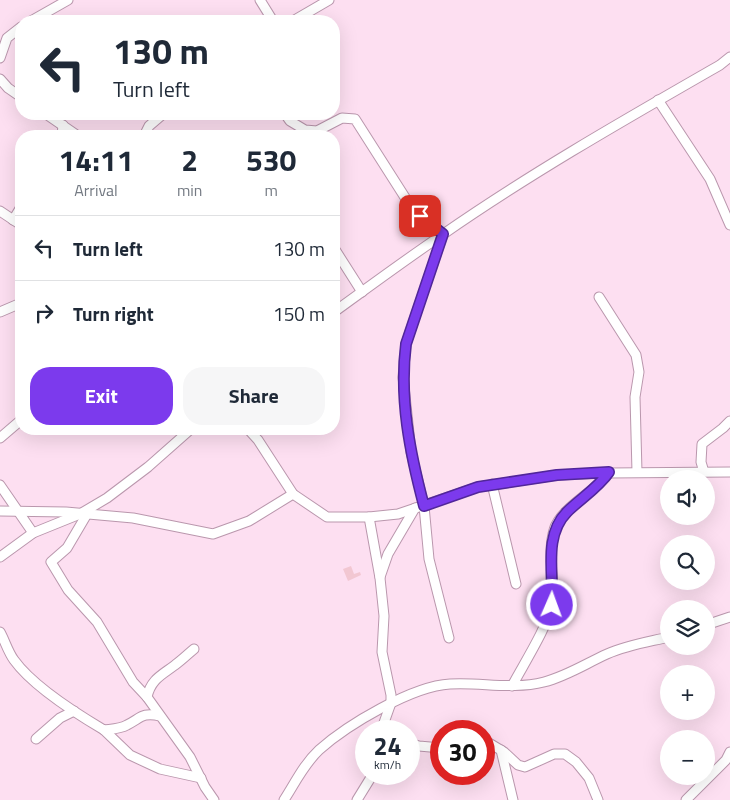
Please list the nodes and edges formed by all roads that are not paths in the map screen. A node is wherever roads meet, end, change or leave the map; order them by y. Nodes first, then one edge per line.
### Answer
1 (68, 0) edge
2 (260, 0) edge
3 (329, 0) edge
4 (42, 15) edge
5 (269, 15) edge
6 (304, 15) edge
7 (15, 32) edge
8 (730, 57) edge
9 (0, 58) edge
10 (0, 79) edge
11 (15, 93) edge
12 (658, 100) junction
13 (340, 119) edge
14 (54, 120) edge
15 (156, 120) edge
16 (289, 120) edge
17 (338, 120) edge
18 (63, 126) junction
19 (63, 130) edge
20 (69, 130) edge
21 (147, 130) edge
22 (305, 130) edge
23 (317, 130) edge
24 (0, 211) edge
25 (15, 217) edge
26 (13, 220) joint
27 (730, 223) edge
28 (443, 234) junction
29 (340, 257) edge
30 (362, 292) junction
31 (599, 297) dead end
32 (15, 306) edge
33 (340, 308) edge
34 (0, 312) edge
35 (730, 421) edge
36 (15, 425) edge
37 (183, 435) edge
38 (253, 435) edge
39 (0, 438) edge
40 (703, 470) edge
41 (609, 472) junction
42 (637, 472) junction
43 (660, 472) edge
44 (715, 472) edge
45 (730, 472) edge
46 (492, 484) junction
47 (0, 485) edge
48 (293, 494) junction
49 (420, 507) junction
50 (0, 511) edge
51 (18, 512) junction
52 (83, 514) junction
53 (369, 517) junction
54 (33, 533) junction
55 (0, 557) edge
56 (380, 578) junction
57 (516, 584) dead end
58 (730, 617) edge
59 (715, 623) edge
60 (0, 632) edge
61 (449, 638) dead end
62 (660, 639) edge
63 (194, 649) dead end
64 (512, 686) junction
65 (147, 697) junction
66 (391, 703) junction
67 (74, 711) junction
68 (160, 716) junction
69 (386, 720) edge
70 (104, 730) junction
71 (36, 739) dead end
72 (495, 746) edge
73 (501, 750) junction
74 (730, 752) edge
75 (201, 778) junction
76 (366, 785) edge
77 (214, 800) edge
78 (284, 800) edge
79 (357, 800) edge
80 (513, 800) edge
81 (598, 800) edge
82 (686, 800) edge

1 - 4 street
2 - 5 street
3 - 6 street
7 - 9 street
8 - 12 street
10 - 11 street
12 - 27 street
12 - 28 street
13 - 28 street
14 - 18 street
15 - 21 street
16 - 22 street
17 - 23 street
18 - 19 street
18 - 20 street
24 - 26 street
25 - 26 street
28 - 30 street
28 - 49 street
29 - 30 street
30 - 33 street
31 - 42 street
32 - 34 street
35 - 40 street
36 - 39 street
37 - 52 street
38 - 48 street
41 - 42 street
41 - 46 street
41 - 64 street
42 - 43 street
44 - 45 street
46 - 49 street
46 - 57 street
47 - 51 street
48 - 52 street
48 - 53 street
49 - 53 street
49 - 56 street
49 - 61 street
50 - 51 street
51 - 52 street
51 - 54 street
52 - 54 street
52 - 65 street
53 - 56 street
54 - 55 street
56 - 66 street
58 - 59 street
60 - 67 street
62 - 64 street
63 - 65 street
64 - 66 street
65 - 68 street
66 - 69 street
66 - 78 street
67 - 70 street
67 - 71 street
68 - 70 street
68 - 75 street
70 - 75 street
72 - 73 street
73 - 80 street
73 - 81 street
74 - 82 street
75 - 77 street
76 - 79 street

